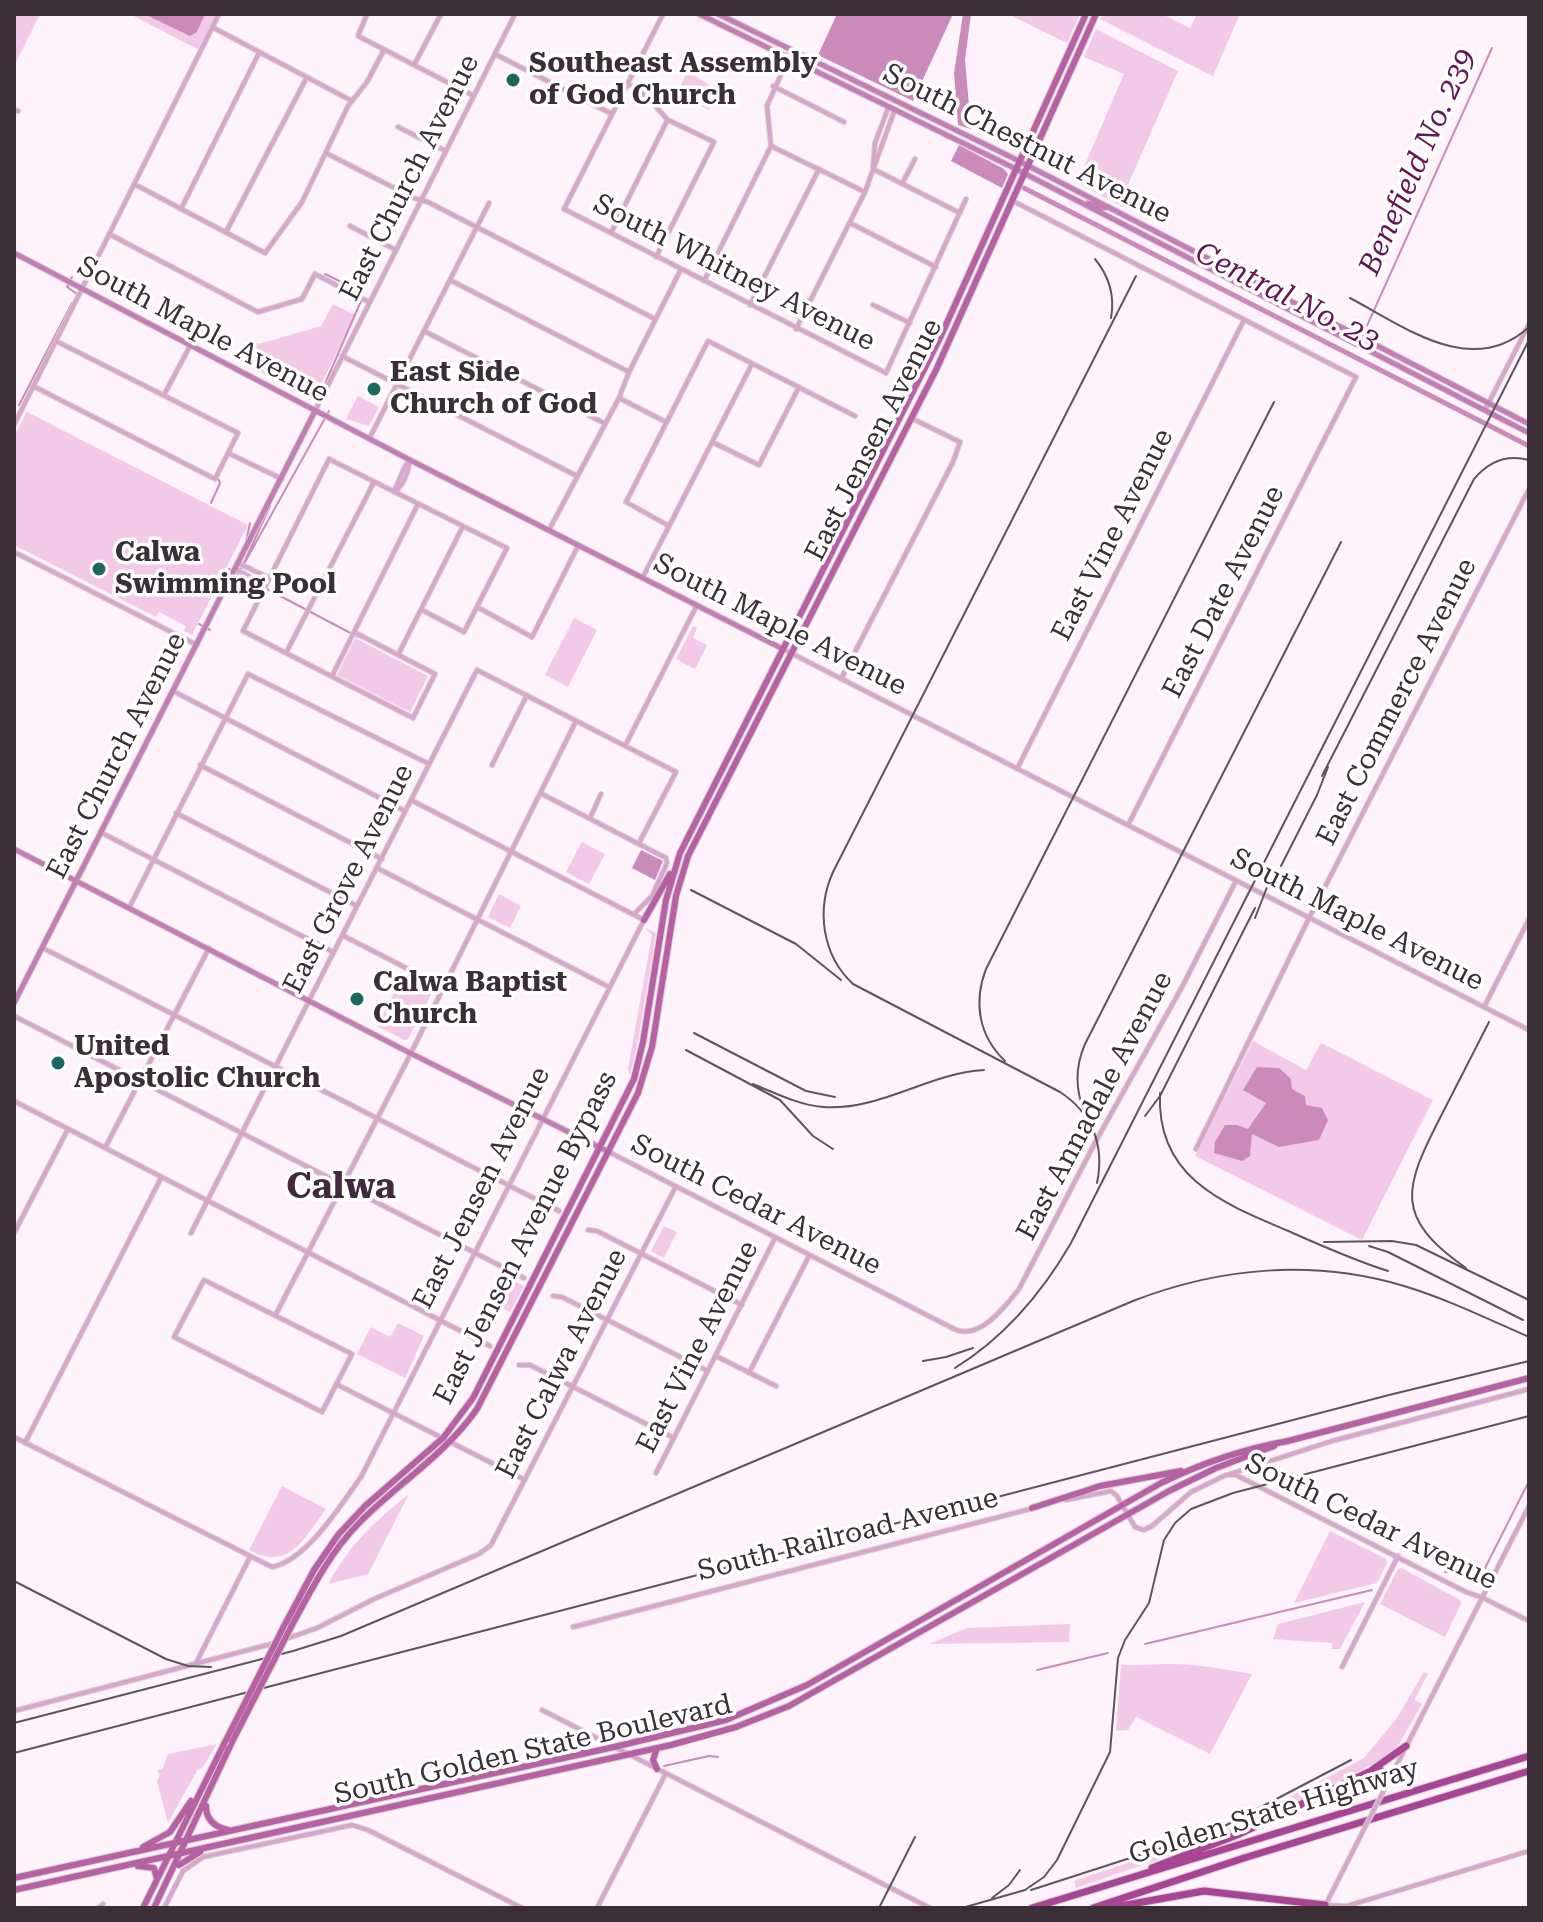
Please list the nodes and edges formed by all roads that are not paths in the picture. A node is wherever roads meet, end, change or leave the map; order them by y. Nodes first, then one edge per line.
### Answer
1 (219, 14) edge
2 (367, 14) edge
3 (441, 14) edge
4 (515, 14) edge
5 (663, 14) edge
6 (699, 14) edge
7 (718, 14) edge
8 (1086, 14) edge
9 (1096, 14) edge
10 (212, 27) junction
11 (384, 50) junction
12 (792, 50) junction
13 (259, 53) junction
14 (495, 54) junction
15 (788, 57) junction
16 (414, 65) junction
17 (307, 77) junction
18 (628, 84) junction
19 (773, 86) junction
20 (474, 96) junction
21 (352, 101) junction
22 (892, 108) junction
23 (612, 114) junction
24 (668, 120) junction
25 (844, 122) dead end
26 (398, 127) dead end
27 (771, 146) junction
28 (446, 151) junction
29 (326, 153) junction
30 (915, 159) dead end
31 (1018, 165) junction
32 (819, 169) junction
33 (873, 169) junction
34 (1027, 170) junction
35 (134, 184) junction
36 (902, 184) junction
37 (865, 192) junction
38 (1069, 196) junction
39 (966, 199) dead end
40 (421, 200) junction
41 (1013, 201) junction
42 (489, 203) dead end
43 (1109, 207) junction
44 (181, 209) junction
45 (960, 213) junction
46 (850, 223) junction
47 (350, 226) dead end
48 (477, 227) junction
49 (226, 232) junction
50 (611, 233) junction
51 (109, 234) junction
52 (396, 250) junction
53 (14, 253) edge
54 (656, 257) junction
55 (936, 267) junction
56 (681, 269) junction
57 (450, 280) junction
58 (704, 281) junction
59 (82, 289) junction
60 (369, 302) junction
61 (750, 305) junction
62 (873, 305) dead end
63 (655, 319) junction
64 (1244, 320) junction
65 (910, 323) junction
66 (1529, 324) edge
67 (796, 329) junction
68 (424, 331) junction
69 (56, 341) junction
70 (191, 344) junction
71 (342, 356) junction
72 (752, 364) junction
73 (629, 372) junction
74 (397, 384) junction
75 (33, 386) junction
76 (799, 387) junction
77 (164, 395) junction
78 (619, 398) junction
79 (1489, 403) junction
80 (1485, 410) junction
81 (315, 411) junction
82 (855, 416) dead end
83 (911, 418) junction
84 (666, 422) junction
85 (604, 423) junction
86 (1529, 424) edge
87 (14, 425) edge
88 (1529, 433) edge
89 (369, 439) junction
90 (712, 442) junction
91 (228, 453) junction
92 (410, 460) junction
93 (576, 475) junction
94 (282, 479) junction
95 (374, 482) junction
96 (1529, 489) edge
97 (394, 492) junction
98 (418, 504) junction
99 (463, 526) junction
100 (669, 526) junction
101 (549, 530) junction
102 (578, 546) junction
103 (14, 552) edge
104 (236, 566) junction
105 (643, 577) junction
106 (269, 578) junction
107 (266, 585) junction
108 (697, 605) junction
109 (477, 607) junction
110 (422, 610) junction
111 (354, 632) junction
112 (197, 645) junction
113 (783, 649) junction
114 (286, 653) junction
115 (791, 653) junction
116 (398, 655) junction
117 (332, 676) junction
118 (841, 679) junction
119 (173, 691) junction
120 (527, 695) junction
121 (224, 718) junction
122 (576, 721) junction
123 (625, 746) junction
124 (429, 764) junction
125 (200, 765) junction
126 (492, 765) dead end
127 (1017, 769) junction
128 (540, 793) junction
129 (601, 794) dead end
130 (411, 800) junction
131 (405, 811) junction
132 (176, 813) junction
133 (590, 818) junction
134 (1128, 825) junction
135 (100, 832) junction
136 (639, 843) junction
137 (14, 849) edge
138 (512, 852) junction
139 (382, 859) junction
140 (152, 860) junction
141 (676, 864) junction
142 (377, 868) junction
143 (75, 881) junction
144 (680, 881) joint
145 (1236, 881) junction
146 (357, 906) junction
147 (128, 908) junction
148 (633, 914) junction
149 (1309, 918) junction
150 (1529, 919) edge
151 (478, 920) junction
152 (644, 920) junction
153 (342, 935) junction
154 (43, 948) junction
155 (209, 948) junction
156 (334, 953) junction
157 (444, 987) junction
158 (609, 987) junction
159 (309, 1001) junction
160 (14, 1003) edge
161 (1484, 1007) junction
162 (174, 1014) junction
163 (14, 1016) edge
164 (1529, 1030) edge
165 (410, 1053) junction
166 (277, 1066) junction
167 (139, 1081) junction
168 (14, 1101) edge
169 (543, 1118) junction
170 (377, 1119) junction
171 (68, 1129) junction
172 (243, 1133) junction
173 (105, 1148) junction
174 (601, 1148) junction
175 (1196, 1149) dead end
176 (609, 1152) junction
177 (161, 1177) junction
178 (342, 1186) junction
179 (508, 1186) junction
180 (675, 1187) junction
181 (207, 1201) junction
182 (559, 1211) dead end
183 (588, 1230) dead end
184 (14, 1233) edge
185 (191, 1233) dead end
186 (775, 1238) junction
187 (308, 1253) junction
188 (474, 1253) junction
189 (641, 1254) junction
190 (809, 1256) junction
191 (524, 1278) dead end
192 (553, 1296) dead end
193 (742, 1305) junction
194 (275, 1316) junction
195 (440, 1321) junction
196 (607, 1321) junction
197 (967, 1333) joint
198 (490, 1346) dead end
199 (716, 1356) junction
200 (519, 1365) dead end
201 (708, 1371) junction
202 (749, 1373) junction
203 (1529, 1378) edge
204 (336, 1384) junction
205 (776, 1386) dead end
206 (573, 1387) junction
207 (1529, 1389) edge
208 (393, 1413) junction
209 (14, 1437) edge
210 (443, 1438) junction
211 (674, 1438) junction
212 (1288, 1441) junction
213 (25, 1443) junction
214 (451, 1443) junction
215 (1188, 1470) junction
216 (656, 1473) dead end
217 (1230, 1474) junction
218 (525, 1480) junction
219 (1529, 1506) edge
220 (1032, 1508) junction
221 (1125, 1510) junction
222 (1398, 1556) junction
223 (250, 1557) junction
224 (313, 1579) junction
225 (1481, 1597) junction
226 (1529, 1621) edge
227 (573, 1627) dead end
228 (196, 1663) junction
229 (1342, 1667) dead end
230 (542, 1710) dead end
231 (14, 1711) edge
232 (585, 1732) junction
233 (228, 1743) junction
234 (1406, 1746) junction
235 (614, 1747) junction
236 (657, 1748) junction
237 (583, 1754) junction
238 (627, 1755) junction
239 (1529, 1756) edge
240 (214, 1764) junction
241 (657, 1769) junction
242 (1529, 1771) edge
243 (1369, 1772) junction
244 (666, 1774) junction
245 (1390, 1779) junction
246 (207, 1800) junction
247 (232, 1831) junction
248 (188, 1841) junction
249 (233, 1841) junction
250 (176, 1843) junction
251 (1529, 1851) edge
252 (182, 1853) junction
253 (118, 1855) junction
254 (169, 1856) junction
255 (119, 1867) junction
256 (14, 1878) edge
257 (157, 1880) junction
258 (166, 1885) junction
259 (14, 1890) edge
260 (1084, 1894) junction
261 (103, 1904) dead end
262 (145, 1905) edge
263 (1309, 1906) edge
264 (1324, 1907) edge
265 (1345, 1907) edge
266 (98, 1908) edge
267 (154, 1908) edge
268 (164, 1908) edge
269 (522, 1908) edge
270 (597, 1908) edge
271 (930, 1908) edge
272 (1032, 1908) edge
273 (1093, 1908) edge
274 (1109, 1908) edge

1 - 10 street
2 - 11 street
3 - 16 street
4 - 14 street, East Church Avenue
5 - 18 street
6 - 15 main road, South Chestnut Avenue
7 - 12 main road, South Chestnut Avenue
8 - 31 main road, East Jensen Avenue
9 - 34 main road, East Jensen Avenue
10 - 13 street
10 - 35 street
11 - 16 street
11 - 21 street
12 - 15 street
12 - 31 main road, South Chestnut Avenue
13 - 17 street
13 - 44 street
14 - 20 street, East Church Avenue
14 - 23 street
15 - 19 street
15 - 22 main road, South Chestnut Avenue
16 - 20 street
17 - 21 street
17 - 49 street
18 - 23 street
18 - 24 street
19 - 25 street
19 - 27 street
20 - 28 street, East Church Avenue
21 - 29 street
22 - 31 main road, South Chestnut Avenue
22 - 33 street
23 - 50 street, South Whitney Avenue
24 - 50 street
24 - 54 street
26 - 28 street
27 - 32 street
27 - 58 street
28 - 40 street, East Church Avenue
29 - 40 street
29 - 49 street
30 - 36 street
31 - 34 main road, South Chestnut Avenue
31 - 113 main road, East Jensen Avenue
32 - 37 street
32 - 61 street
33 - 36 street
33 - 37 street
34 - 38 main road
34 - 41 main road, East Jensen Avenue
34 - 43 main road, South Chestnut Avenue
35 - 44 street
35 - 51 street
36 - 45 street
37 - 46 street
38 - 43 main road
38 - 80 main road
39 - 45 street
40 - 48 street
40 - 52 street, East Church Avenue
41 - 64 street
41 - 83 main road, East Jensen Avenue
42 - 48 street
43 - 79 main road, South Chestnut Avenue
44 - 49 street
45 - 55 street
46 - 55 street
46 - 67 street
47 - 52 street
48 - 57 street
48 - 63 street
50 - 54 street, South Whitney Avenue
51 - 59 street
51 - 60 street
52 - 60 street, East Church Avenue
53 - 59 main road, South Maple Avenue
54 - 56 street, South Whitney Avenue
55 - 65 street
56 - 58 street, South Whitney Avenue
56 - 63 street
57 - 68 street
57 - 73 street
58 - 61 street, South Whitney Avenue
59 - 69 street
59 - 70 main road, South Maple Avenue
60 - 71 street, East Church Avenue
61 - 67 street, South Whitney Avenue
62 - 65 street
63 - 73 street
64 - 127 street, East Vine Avenue
64 - 134 street, East Date Avenue
65 - 67 street, South Whitney Avenue
66 - 79 street
68 - 74 street
68 - 85 street
69 - 75 street
69 - 77 street
70 - 77 street
70 - 81 main road, South Maple Avenue
71 - 74 street
71 - 81 street, East Church Avenue
72 - 76 street
72 - 84 street
72 - 90 street
73 - 78 street
74 - 89 street
74 - 93 street
75 - 87 street
75 - 91 street
76 - 82 street
76 - 90 street
77 - 91 street
78 - 84 street
78 - 85 street
79 - 80 street
79 - 86 main road, South Chestnut Avenue
80 - 88 main road
81 - 89 main road, South Maple Avenue
81 - 94 main road, East Church Avenue
83 - 115 main road, East Jensen Avenue
83 - 118 street
84 - 100 street
85 - 93 street
89 - 92 main road, South Maple Avenue
90 - 100 street
91 - 94 street
92 - 97 street
92 - 101 main road, South Maple Avenue
93 - 101 street
94 - 104 main road, East Church Avenue
95 - 97 street
95 - 106 street
95 - 114 street
96 - 149 street, East Commerce Avenue
97 - 98 street
98 - 99 street
98 - 111 street
99 - 109 street
99 - 110 street
100 - 105 street
101 - 102 main road, South Maple Avenue
102 - 105 main road, South Maple Avenue
102 - 109 street
103 - 112 street
104 - 106 street
104 - 107 street
104 - 112 main road, East Church Avenue
105 - 108 main road, South Maple Avenue
106 - 107 street
107 - 114 street
108 - 113 main road, South Maple Avenue
108 - 123 street
109 - 110 street
110 - 116 street
111 - 116 street
111 - 117 street
112 - 119 main road, East Church Avenue
113 - 115 street, South Maple Avenue
113 - 141 main road, East Jensen Avenue
114 - 117 street
115 - 118 street, South Maple Avenue
115 - 144 main road, East Jensen Avenue
116 - 117 street
118 - 127 street, South Maple Avenue
119 - 121 street
119 - 135 main road, East Church Avenue
120 - 122 street
120 - 124 street, East Grove Avenue
120 - 126 street
121 - 124 street
121 - 125 street
121 - 131 street
122 - 123 street
122 - 128 street
123 - 136 street
124 - 130 street, East Grove Avenue
125 - 132 street
125 - 139 street
127 - 134 street, South Maple Avenue
128 - 133 street
128 - 138 street
129 - 133 street
130 - 131 street, East Grove Avenue
130 - 138 street
131 - 139 street, East Grove Avenue
132 - 140 street
132 - 146 street
133 - 136 street
134 - 145 street, South Maple Avenue
135 - 140 street
135 - 143 main road, East Church Avenue
136 - 148 street
137 - 143 main road, South Cedar Avenue
138 - 148 street
138 - 151 street
139 - 142 street, East Grove Avenue
140 - 147 street
140 - 156 street
141 - 152 main road
141 - 174 main road, East Jensen Avenue Bypass
142 - 146 street, East Grove Avenue
142 - 151 street
143 - 147 main road, South Cedar Avenue
143 - 154 main road, East Church Avenue
144 - 176 main road, East Jensen Avenue Bypass
145 - 149 street, South Maple Avenue
145 - 197 street, East Annadale Avenue
146 - 153 street, East Grove Avenue
147 - 155 main road, South Cedar Avenue
148 - 152 street
149 - 161 street, South Maple Avenue
149 - 175 street, East Commerce Avenue
150 - 161 street
151 - 157 street
151 - 158 street
152 - 158 street, East Jensen Avenue
153 - 156 street, East Grove Avenue
153 - 157 street
154 - 160 main road, East Church Avenue
154 - 162 street
155 - 159 main road, South Cedar Avenue
155 - 162 street
156 - 159 street, East Grove Avenue
157 - 165 street
158 - 169 street, East Jensen Avenue
159 - 165 main road, South Cedar Avenue
159 - 166 street, East Grove Avenue
161 - 164 street, South Maple Avenue
162 - 166 street
162 - 167 street
163 - 167 street
165 - 169 main road, South Cedar Avenue
165 - 170 street
166 - 170 street
166 - 172 street, East Grove Avenue
167 - 172 street
167 - 173 street
168 - 171 street
169 - 174 main road, South Cedar Avenue
169 - 179 street, East Jensen Avenue
170 - 178 street
170 - 179 street
171 - 173 street
171 - 184 street
172 - 178 street
172 - 181 street, East Grove Avenue
173 - 177 street
174 - 176 main road, South Cedar Avenue
174 - 210 main road, East Jensen Avenue Bypass
176 - 180 street, South Cedar Avenue
176 - 214 main road, East Jensen Avenue Bypass
177 - 181 street
177 - 213 street
178 - 187 street
178 - 188 street
179 - 182 street
179 - 188 street, East Jensen Avenue
180 - 186 street, South Cedar Avenue
180 - 189 street, East Calwa Avenue
181 - 185 street, East Grove Avenue
181 - 187 street
183 - 189 street
186 - 190 street, South Cedar Avenue
186 - 193 street, East Vine Avenue
187 - 194 street
187 - 195 street
188 - 191 street
188 - 195 street, East Jensen Avenue
189 - 193 street
189 - 196 street, East Calwa Avenue
190 - 197 street, South Cedar Avenue
190 - 202 street
192 - 196 street
193 - 199 street, East Vine Avenue
194 - 204 street
194 - 204 street
195 - 198 street
195 - 208 street, East Jensen Avenue
196 - 201 street
196 - 206 street, East Calwa Avenue
199 - 201 street, East Vine Avenue
199 - 202 street
200 - 206 street
201 - 211 street, East Vine Avenue
202 - 205 street
203 - 212 main road, South Golden State Boulevard
204 - 208 street
206 - 211 street
206 - 218 street, East Calwa Avenue
207 - 217 street
208 - 210 street
208 - 223 street, East Jensen Avenue
209 - 213 street
210 - 214 street
210 - 224 main road, East Jensen Avenue Bypass
211 - 216 street, East Vine Avenue
212 - 215 main road, South Golden State Boulevard
212 - 221 main road, South Golden State Boulevard
213 - 223 street
214 - 218 street
214 - 224 main road, East Jensen Avenue Bypass
215 - 220 main road
215 - 221 main road, South Golden State Boulevard
217 - 221 street, South Cedar Avenue
217 - 222 street, South Cedar Avenue
218 - 228 street, East Calwa Avenue
219 - 225 street
220 - 221 street, South Railroad Avenue
220 - 227 street, South Railroad Avenue
221 - 235 main road, South Golden State Boulevard
221 - 236 main road, South Golden State Boulevard
222 - 225 street, South Cedar Avenue
222 - 229 street
223 - 228 street
224 - 233 main road, bridge
225 - 226 street, South Cedar Avenue
225 - 234 street
228 - 231 street
230 - 232 street
232 - 235 street
232 - 237 main road
233 - 240 main road
233 - 246 main road
234 - 243 highway
234 - 245 street
235 - 237 main road, South Golden State Boulevard
235 - 238 street
236 - 238 main road, South Golden State Boulevard
236 - 241 main road
237 - 247 main road, South Golden State Boulevard
238 - 241 street
238 - 249 main road, South Golden State Boulevard
239 - 260 highway, Golden State Highway
240 - 250 main road
240 - 253 main road
241 - 244 street
242 - 273 highway, Golden State Highway
243 - 245 highway
243 - 260 highway
244 - 270 street
244 - 271 street
245 - 264 street, bridge
246 - 247 main road
246 - 248 main road
247 - 248 main road, South Golden State Boulevard
248 - 250 main road, South Golden State Boulevard
248 - 252 main road
249 - 252 main road, South Golden State Boulevard
249 - 258 main road
250 - 253 main road, South Golden State Boulevard
250 - 254 main road
251 - 265 street
252 - 254 main road, South Golden State Boulevard
252 - 258 main road
253 - 256 main road, South Golden State Boulevard
254 - 255 main road, South Golden State Boulevard
254 - 257 main road
255 - 257 main road
255 - 259 main road, South Golden State Boulevard
257 - 262 main road
258 - 267 main road
260 - 272 highway, Golden State Highway
261 - 266 street
263 - 264 highway
263 - 274 highway
264 - 265 street
268 - 269 street

